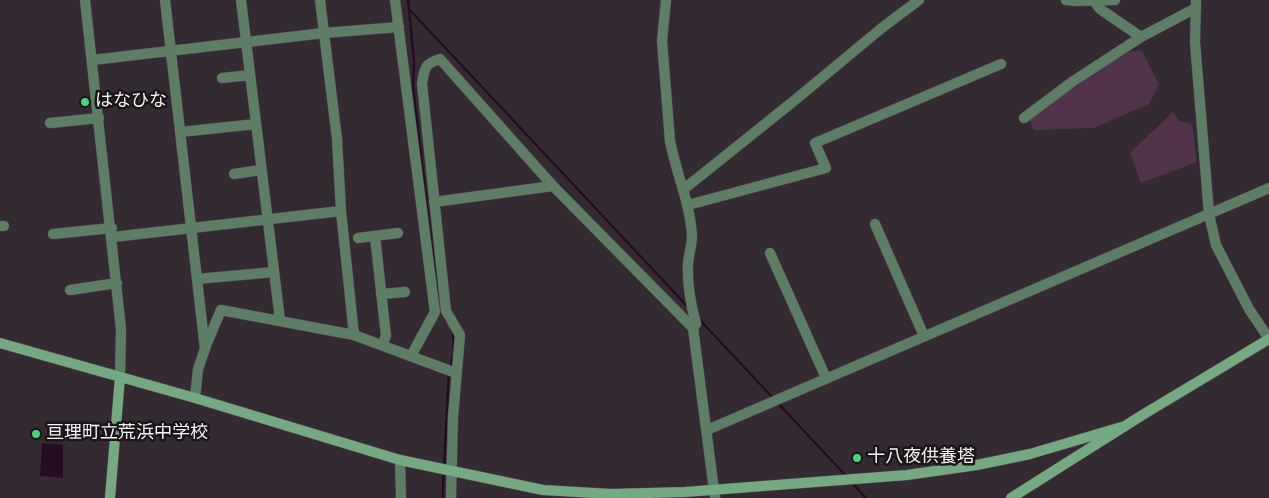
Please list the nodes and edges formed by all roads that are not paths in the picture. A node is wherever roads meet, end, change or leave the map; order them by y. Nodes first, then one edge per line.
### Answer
1 (86, 0) edge
2 (165, 0) edge
3 (241, 0) edge
4 (320, 0) edge
5 (395, 0) edge
6 (666, 0) edge
7 (918, 0) edge
8 (1072, 0) edge
9 (1115, 0) edge
10 (1094, 1) edge
11 (1196, 4) edge
12 (399, 27) junction
13 (324, 33) junction
14 (1141, 37) junction
15 (246, 42) junction
16 (170, 50) junction
17 (92, 60) junction
18 (1001, 64) dead end
19 (250, 75) junction
20 (222, 78) dead end
21 (99, 118) junction
22 (1024, 118) dead end
23 (50, 123) dead end
24 (256, 124) junction
25 (180, 132) junction
26 (261, 170) junction
27 (234, 174) dead end
28 (553, 186) junction
29 (1269, 188) edge
30 (684, 189) junction
31 (434, 202) junction
32 (688, 205) junction
33 (341, 211) junction
34 (1209, 214) junction
35 (267, 220) junction
36 (875, 224) dead end
37 (192, 228) junction
38 (112, 233) junction
39 (398, 233) dead end
40 (53, 234) dead end
41 (375, 236) junction
42 (358, 238) dead end
43 (770, 253) dead end
44 (274, 272) junction
45 (197, 279) junction
46 (117, 283) junction
47 (70, 290) dead end
48 (405, 292) dead end
49 (381, 294) junction
50 (280, 320) junction
51 (694, 326) junction
52 (354, 335) junction
53 (924, 336) junction
54 (1269, 339) edge
55 (0, 343) edge
56 (382, 345) junction
57 (205, 349) junction
58 (412, 356) junction
59 (452, 371) junction
60 (120, 378) junction
61 (826, 378) junction
62 (195, 398) junction
63 (1125, 426) junction
64 (707, 430) junction
65 (400, 460) junction
66 (445, 470) junction
67 (714, 493) edge
68 (110, 498) edge
69 (401, 498) edge
70 (451, 498) edge
71 (1011, 498) edge

1 - 17 street
2 - 16 street
3 - 15 street
4 - 13 street
5 - 12 street
6 - 30 street
7 - 30 street
8 - 10 street
9 - 10 street
10 - 14 street
11 - 14 street
11 - 34 street
12 - 13 street
12 - 58 street
13 - 15 street
13 - 33 street
14 - 22 street
15 - 16 street
15 - 19 street
16 - 17 street
16 - 25 street
17 - 21 street
18 - 32 street
19 - 20 street
19 - 24 street
21 - 23 street
21 - 38 street
24 - 25 street
24 - 26 street
25 - 37 street
26 - 27 street
26 - 35 street
28 - 31 street
28 - 31 street
28 - 51 street
29 - 34 street
30 - 32 street
31 - 59 street
32 - 51 street
33 - 35 street
33 - 52 street
34 - 53 street
34 - 54 street
35 - 37 street
35 - 44 street
36 - 53 street
37 - 38 street
37 - 45 street
38 - 40 street
38 - 46 street
39 - 41 street
41 - 42 street
41 - 49 street
43 - 61 street
44 - 45 street
44 - 50 street
45 - 57 street
46 - 47 street
46 - 60 street
48 - 49 street
49 - 56 street
50 - 52 street
50 - 57 street
51 - 64 street
52 - 56 street
53 - 61 street
54 - 63 street
55 - 60 street
56 - 58 street
57 - 62 street
58 - 59 street
59 - 66 street
60 - 62 street
60 - 68 street
61 - 64 street
62 - 65 street
63 - 67 street
63 - 71 street
64 - 67 street
65 - 66 street
65 - 69 street
66 - 67 street
66 - 70 street

